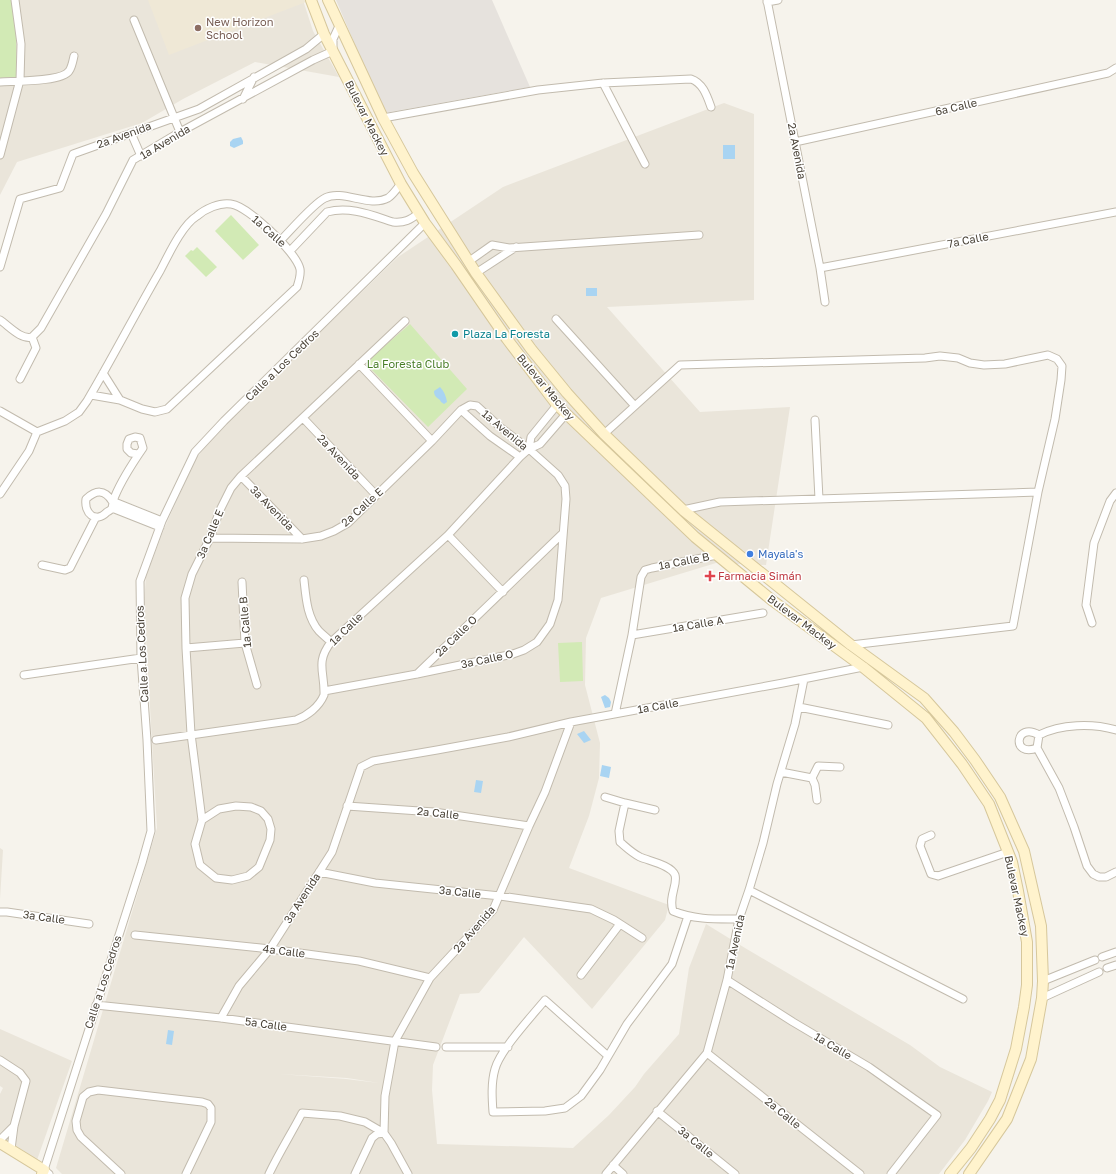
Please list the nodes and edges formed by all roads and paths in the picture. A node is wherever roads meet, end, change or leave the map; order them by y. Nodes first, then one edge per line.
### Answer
1 (15, 0) edge
2 (311, 0) edge
3 (328, 0) edge
4 (778, 0) edge
5 (767, 1) edge
6 (134, 20) dead end
7 (340, 24) junction
8 (324, 34) junction
9 (333, 50) junction
10 (74, 56) dead end
11 (1116, 68) edge
12 (254, 76) junction
13 (20, 80) junction
14 (0, 82) edge
15 (603, 83) junction
16 (243, 98) junction
17 (204, 106) junction
18 (711, 107) dead end
19 (209, 116) junction
20 (174, 117) junction
21 (383, 118) junction
22 (180, 132) junction
23 (131, 133) junction
24 (796, 142) junction
25 (1, 151) edge
26 (141, 156) junction
27 (646, 164) dead end
28 (401, 184) junction
29 (1116, 212) edge
30 (419, 213) junction
31 (425, 223) junction
32 (700, 235) dead end
33 (281, 240) junction
34 (516, 247) junction
35 (290, 251) junction
36 (468, 262) junction
37 (456, 265) junction
38 (0, 267) edge
39 (820, 268) junction
40 (476, 274) junction
41 (825, 302) dead end
42 (556, 319) dead end
43 (0, 320) edge
44 (405, 321) dead end
45 (32, 337) junction
46 (359, 364) junction
47 (103, 373) junction
48 (20, 379) dead end
49 (91, 395) junction
50 (120, 400) junction
51 (557, 405) junction
52 (634, 405) junction
53 (461, 410) junction
54 (0, 411) edge
55 (566, 414) junction
56 (303, 418) junction
57 (815, 420) dead end
58 (37, 432) junction
59 (604, 434) junction
60 (432, 441) junction
61 (529, 449) junction
62 (138, 454) dead end
63 (520, 457) junction
64 (241, 476) junction
65 (1038, 492) junction
66 (0, 494) edge
67 (1116, 494) edge
68 (376, 496) junction
69 (819, 499) junction
70 (112, 504) junction
71 (683, 510) junction
72 (96, 517) junction
73 (161, 524) junction
74 (563, 533) junction
75 (448, 535) junction
76 (210, 538) junction
77 (302, 539) junction
78 (717, 555) junction
79 (42, 565) dead end
80 (304, 580) dead end
81 (242, 582) dead end
82 (503, 592) junction
83 (763, 613) dead end
84 (1092, 622) dead end
85 (632, 635) junction
86 (331, 642) junction
87 (246, 643) junction
88 (851, 645) junction
89 (186, 648) junction
90 (141, 658) junction
91 (863, 667) junction
92 (417, 674) junction
93 (24, 675) dead end
94 (804, 679) junction
95 (257, 685) dead end
96 (324, 691) junction
97 (798, 707) junction
98 (615, 714) junction
99 (572, 722) junction
100 (888, 725) dead end
101 (1116, 730) edge
102 (191, 734) junction
103 (1039, 736) junction
104 (156, 740) dead end
105 (1037, 748) junction
106 (361, 767) joint
107 (840, 767) dead end
108 (780, 772) junction
109 (812, 778) junction
110 (605, 797) dead end
111 (817, 800) dead end
112 (625, 803) junction
113 (347, 806) junction
114 (655, 810) dead end
115 (202, 820) junction
116 (529, 826) junction
117 (931, 834) dead end
118 (1008, 852) junction
119 (319, 872) junction
120 (1116, 872) edge
121 (749, 890) junction
122 (500, 896) junction
123 (0, 912) edge
124 (688, 916) junction
125 (739, 919) junction
126 (89, 924) dead end
127 (620, 924) junction
128 (135, 935) dead end
129 (642, 938) dead end
130 (270, 949) junction
131 (1116, 952) edge
132 (1102, 957) dead end
133 (1094, 960) dead end
134 (1116, 965) edge
135 (1107, 968) dead end
136 (1099, 972) dead end
137 (581, 975) dead end
138 (430, 978) junction
139 (727, 980) junction
140 (1043, 980) junction
141 (1027, 992) junction
142 (1042, 998) junction
143 (963, 999) dead end
144 (96, 1005) junction
145 (220, 1018) junction
146 (395, 1041) junction
147 (508, 1046) junction
148 (436, 1047) dead end
149 (446, 1047) dead end
150 (707, 1053) junction
151 (608, 1056) junction
152 (0, 1060) edge
153 (657, 1111) junction
154 (14, 1126) junction
155 (384, 1133) junction
156 (0, 1142) edge
157 (11, 1149) junction
158 (613, 1166) junction
159 (45, 1173) edge
160 (121, 1174) edge
161 (186, 1174) edge
162 (269, 1174) edge
163 (355, 1174) edge
164 (408, 1174) edge
165 (606, 1174) edge
166 (623, 1174) edge
167 (735, 1174) edge
168 (860, 1174) edge
169 (891, 1174) edge
170 (950, 1174) edge
171 (969, 1174) edge

1 - 13 street
2 - 8 main road, Bulevar Mackey
3 - 7 main road, Bulevar Mackey
4 - 5 street
5 - 24 street, 2a Avenida
6 - 20 street
7 - 9 street
7 - 21 main road, Bulevar Mackey
8 - 9 main road, Bulevar Mackey
8 - 12 street, 2a Avenida
9 - 16 street, 1a Avenida
9 - 28 main road, Bulevar Mackey
10 - 13 street
11 - 24 street, 6a Calle
12 - 16 street
12 - 17 street, 2a Avenida
13 - 14 street
13 - 25 street
15 - 18 street
15 - 21 street
15 - 27 street
16 - 19 street, 1a Avenida
17 - 19 street
17 - 20 street, 2a Avenida
19 - 22 street, 1a Avenida
20 - 22 street
20 - 23 street, 2a Avenida
21 - 36 main road, Bulevar Mackey
22 - 26 street, 1a Avenida
23 - 26 street
23 - 38 street, 2a Avenida
24 - 39 street, 2a Avenida
26 - 45 street, 1a Avenida
28 - 30 main road, Bulevar Mackey
28 - 33 street
29 - 39 street, 7a Calle
30 - 31 main road, Bulevar Mackey
30 - 35 street
31 - 37 main road, Bulevar Mackey
31 - 73 street, Calle a Los Cedros
32 - 34 street
33 - 35 street, 1a Calle
33 - 47 street, 1a Calle
34 - 36 street
34 - 40 street
35 - 50 street, 1a Calle
36 - 40 main road, Bulevar Mackey
37 - 40 main road
37 - 51 main road, Bulevar Mackey
39 - 41 street, 2a Avenida
40 - 59 main road, Bulevar Mackey
42 - 52 street
43 - 45 street
44 - 46 street, 3a Calle E
45 - 48 street
46 - 56 street, 3a Calle E
46 - 60 street
47 - 49 street
47 - 50 street
49 - 50 street
49 - 58 street
51 - 55 main road, Bulevar Mackey
51 - 61 street, 1a Calle
52 - 59 street
52 - 65 street
53 - 60 street, 2a Calle E
53 - 61 street, 1a Avenida
53 - 63 street, 1a Avenida
54 - 58 street
55 - 61 street, 1a Calle
55 - 78 main road, Bulevar Mackey
56 - 64 street, 3a Calle E
56 - 68 street, 2a Avenida
57 - 69 street
58 - 66 street
59 - 71 main road, Bulevar Mackey
60 - 68 street, 2a Calle E
61 - 63 street, 1a Calle
61 - 74 street, 1a Avenida
62 - 70 street
63 - 75 street, 1a Calle
64 - 76 street, 3a Calle E
64 - 77 street, 3a Avenida
65 - 69 street
65 - 88 street
67 - 84 street
68 - 77 street, 2a Calle E
69 - 71 street
70 - 72 street
70 - 72 street
70 - 73 street
71 - 88 main road, Bulevar Mackey
72 - 79 street
73 - 90 street, Calle a Los Cedros
74 - 82 street, 2a Calle O
74 - 92 street, 3a Calle O
75 - 82 street
75 - 86 street, 1a Calle
76 - 77 street, 2a Calle E
76 - 89 street, 3a Calle E
78 - 85 street, 1a Calle B
78 - 91 main road, Bulevar Mackey
80 - 86 street
81 - 87 street, 1a Calle B
82 - 92 street, 2a Calle O
83 - 85 street, 1a Calle A
85 - 98 street
86 - 96 street, 1a Calle
87 - 89 street
87 - 95 street, 1a Calle B
88 - 140 main road, Bulevar Mackey
89 - 102 street, 3a Calle E
90 - 93 street
90 - 144 street, Calle a Los Cedros
91 - 94 street, 1a Calle
91 - 118 main road, Bulevar Mackey
92 - 96 street
94 - 97 street, 1a Avenida
94 - 98 street, 1a Calle
96 - 102 street
97 - 100 street
97 - 108 street, 1a Avenida
98 - 99 street, 1a Calle
99 - 106 street, 1a Calle
99 - 116 street, 2a Avenida
101 - 103 street
102 - 104 street
102 - 115 street, 3a Calle E
103 - 105 street
103 - 105 street
105 - 120 street
106 - 113 street, 3a Avenida
107 - 109 street
108 - 109 street
108 - 121 street, 1a Avenida
109 - 111 street
110 - 112 street
112 - 114 street
112 - 124 street
113 - 116 street, 2a Calle
113 - 119 street, 3a Avenida
115 - 115 street
116 - 122 street, 2a Avenida
117 - 118 street
118 - 141 main road, Bulevar Mackey
119 - 122 street, 3a Calle
119 - 130 street, 3a Avenida
121 - 125 street, 1a Avenida
121 - 143 street
122 - 127 street, 3a Calle
122 - 138 street, 2a Avenida
123 - 126 street, 3a Calle
124 - 125 street
124 - 151 street
125 - 139 street, 1a Avenida
127 - 129 street, 3a Calle
127 - 137 street
128 - 130 street, 4a Calle
130 - 138 street, 4a Calle
130 - 145 street, 3a Avenida
131 - 132 street
133 - 140 street
134 - 135 street
136 - 142 street
138 - 146 street, 2a Avenida
139 - 150 street, 1a Avenida
139 - 169 street, 1a Calle
140 - 141 main road
140 - 142 main road, Bulevar Mackey
141 - 142 main road
141 - 170 main road, Bulevar Mackey
142 - 171 main road, Bulevar Mackey
144 - 145 street, 5a Calle
144 - 159 street, Calle a Los Cedros
145 - 146 street, 5a Calle
146 - 148 street, 5a Calle
146 - 155 street, 2a Avenida
147 - 149 street
147 - 151 street
147 - 151 street
150 - 153 street, 1a Avenida
150 - 168 street, 2a Calle
152 - 154 street
153 - 158 street, 1a Avenida
153 - 167 street, 3a Calle
154 - 156 street
154 - 157 street
155 - 162 street
155 - 163 street
155 - 164 street
156 - 157 main road
157 - 159 main road
158 - 165 street, 1a Avenida
158 - 166 street
160 - 161 street

